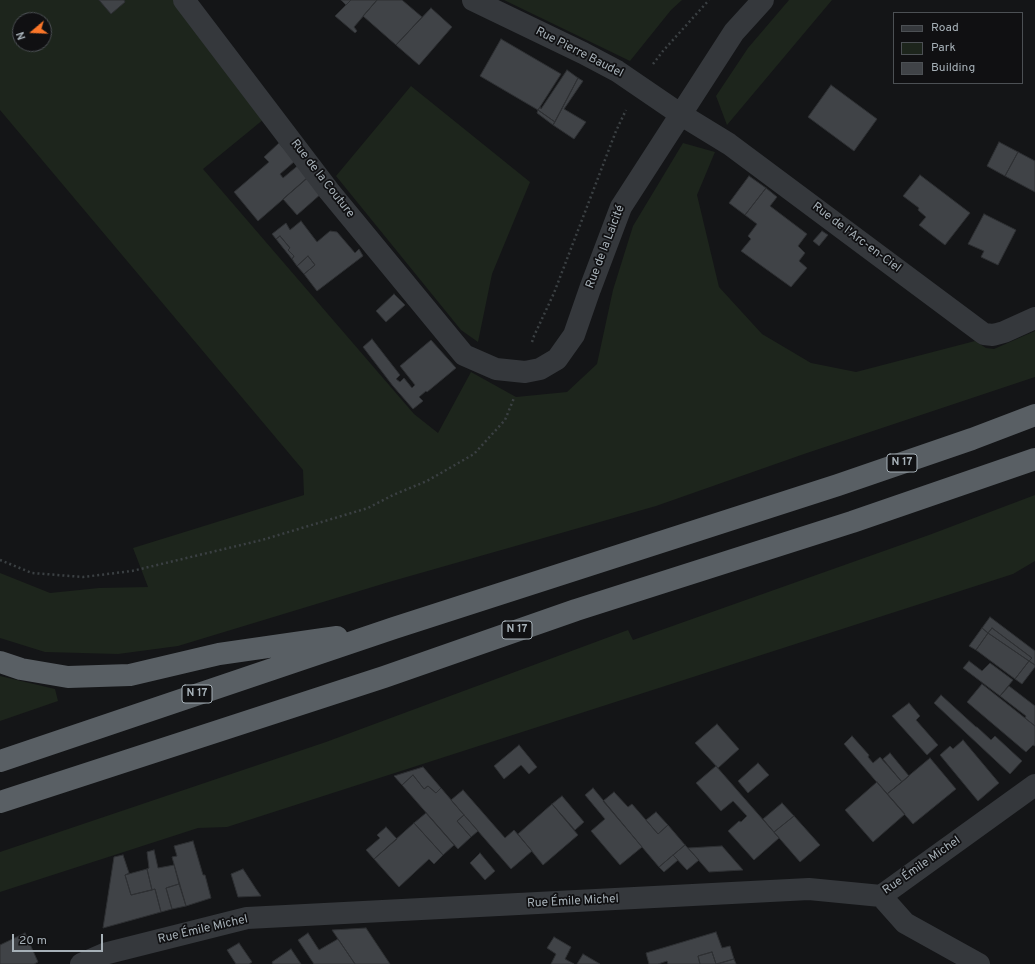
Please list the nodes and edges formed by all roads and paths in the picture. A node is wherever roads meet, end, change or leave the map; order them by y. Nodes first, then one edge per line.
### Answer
1 (184, 0) edge
2 (473, 0) edge
3 (709, 0) edge
4 (763, 0) edge
5 (638, 85) junction
6 (680, 114) junction
7 (1035, 318) edge
8 (464, 355) joint
9 (525, 372) junction
10 (1035, 415) edge
11 (1035, 459) edge
12 (0, 560) edge
13 (394, 628) junction
14 (0, 662) edge
15 (0, 761) edge
16 (1035, 785) edge
17 (0, 802) edge
18 (882, 896) junction
19 (81, 964) edge
20 (979, 964) edge

1 - 8 street, Rue de la Couture
2 - 5 street, Rue Pierre Baudel
3 - 5 path
4 - 6 street, Rue de la Laicité
5 - 6 street, Rue Pierre Baudel
5 - 9 path
6 - 7 street, Rue de l'Arc-en-Ciel
6 - 9 street, Rue de la Laicité
8 - 9 street, Rue de la Laicité
9 - 12 path
10 - 13 highway, N 17
11 - 17 highway, N 17
13 - 14 highway
13 - 15 highway, N 17
16 - 18 street, Rue Émile Michel
18 - 19 street, Rue Émile Michel
18 - 20 street

